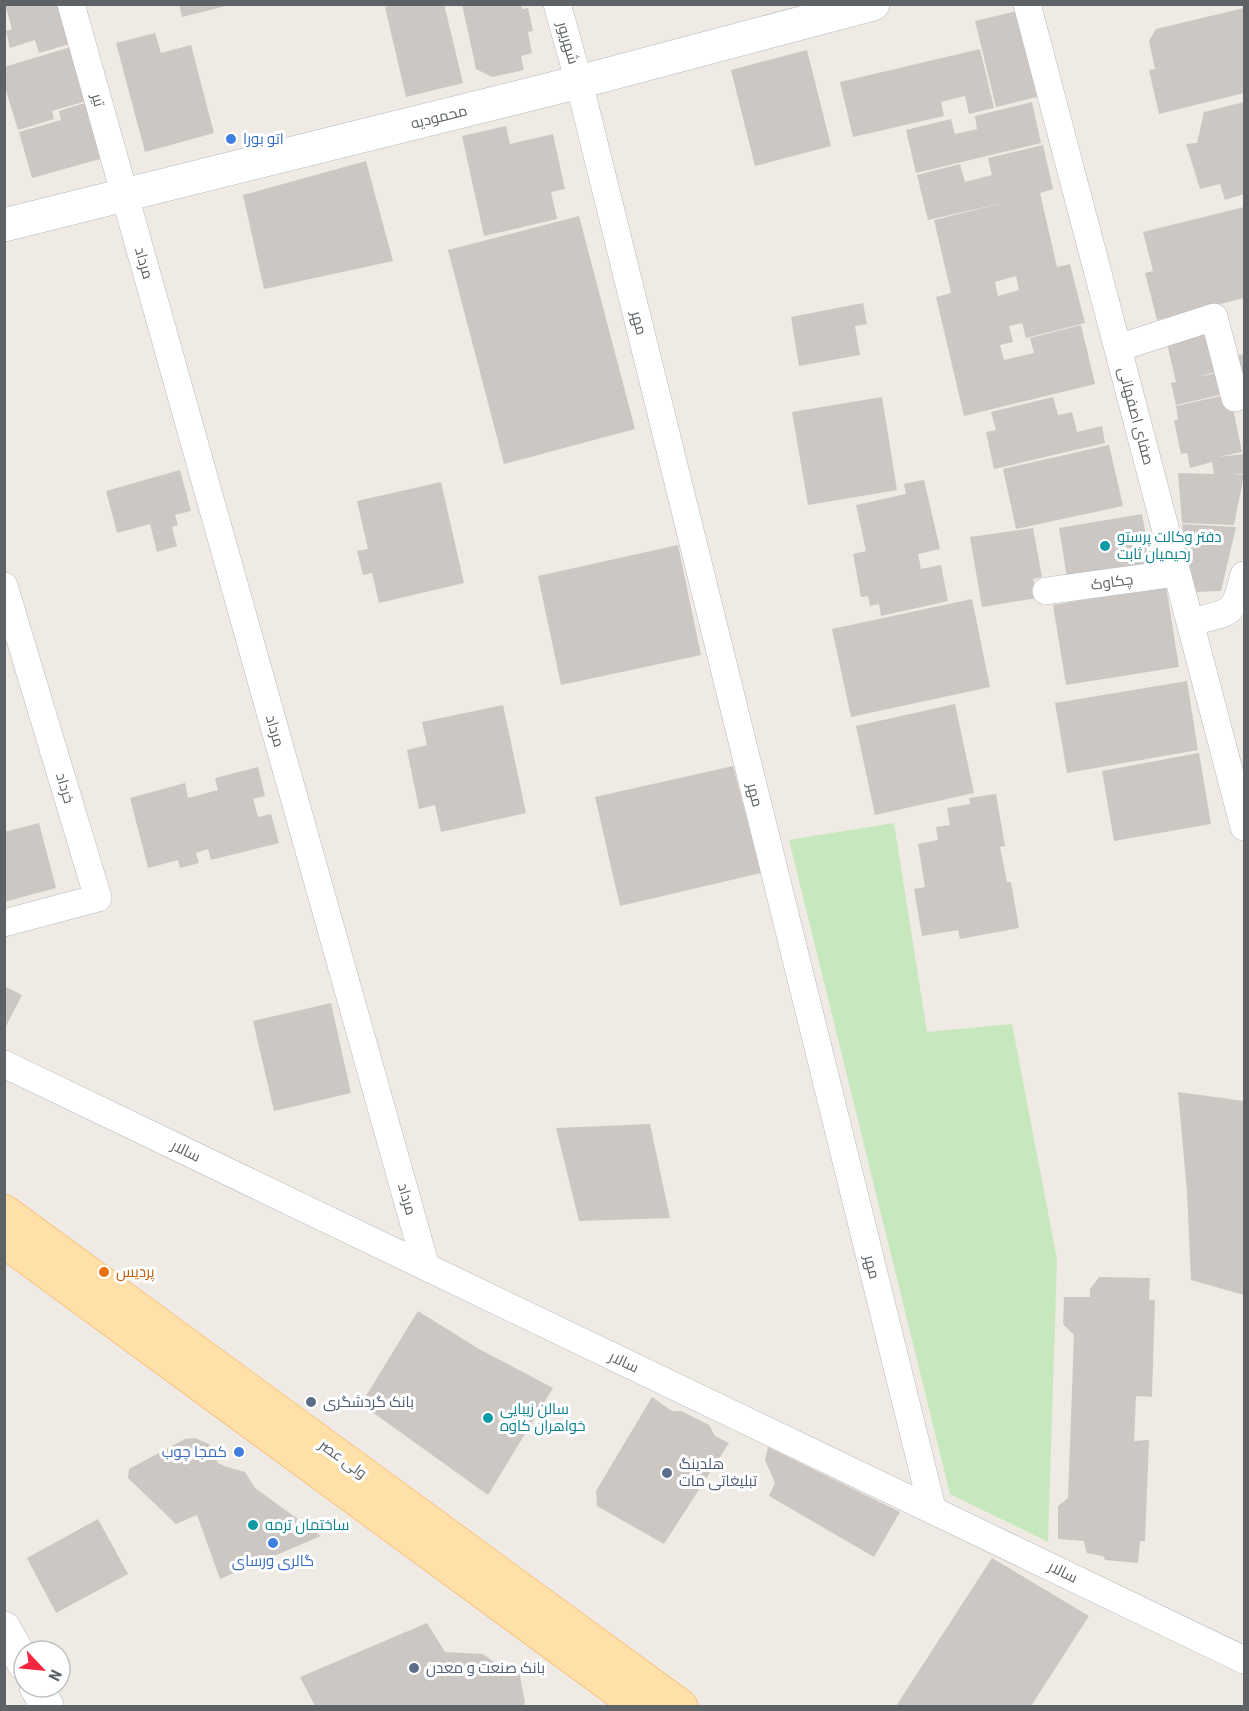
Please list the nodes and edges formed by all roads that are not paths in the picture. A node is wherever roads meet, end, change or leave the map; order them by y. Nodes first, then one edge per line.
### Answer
1 (71, 4) edge
2 (557, 4) edge
3 (873, 4) edge
4 (1027, 4) edge
5 (579, 82) junction
6 (124, 195) junction
7 (4, 225) edge
8 (1118, 348) junction
9 (1235, 398) dead end
10 (1178, 573) junction
11 (1245, 575) edge
12 (4, 586) edge
13 (1046, 591) dead end
14 (1191, 622) junction
15 (1238, 773) edge
16 (1245, 827) edge
17 (4, 923) edge
18 (4, 1064) edge
19 (4, 1211) edge
20 (4, 1241) edge
21 (426, 1267) junction
22 (932, 1508) junction
23 (4, 1628) edge
24 (12, 1642) edge
25 (1245, 1660) edge
26 (638, 1707) edge
27 (681, 1707) edge

1 - 6 street, تیر
2 - 5 street, شهریور
3 - 5 street, محمودیه
4 - 8 street, صفای اصفهانی
5 - 6 street, محمودیه
5 - 22 street, مهر
6 - 7 street, محمودیه
6 - 21 street, مرداد
8 - 9 street
8 - 10 street, صفای اصفهانی
10 - 13 street, چکاوک
10 - 14 street, صفای اصفهانی
11 - 14 street
12 - 17 street, خرداد
14 - 15 street, صفای اصفهانی
15 - 16 street, صفای اصفهانی
18 - 21 street, سالار
19 - 27 main road, ولی عصر
20 - 26 main road, ولی عصر
21 - 22 street, سالار
22 - 25 street, سالار
23 - 24 street

